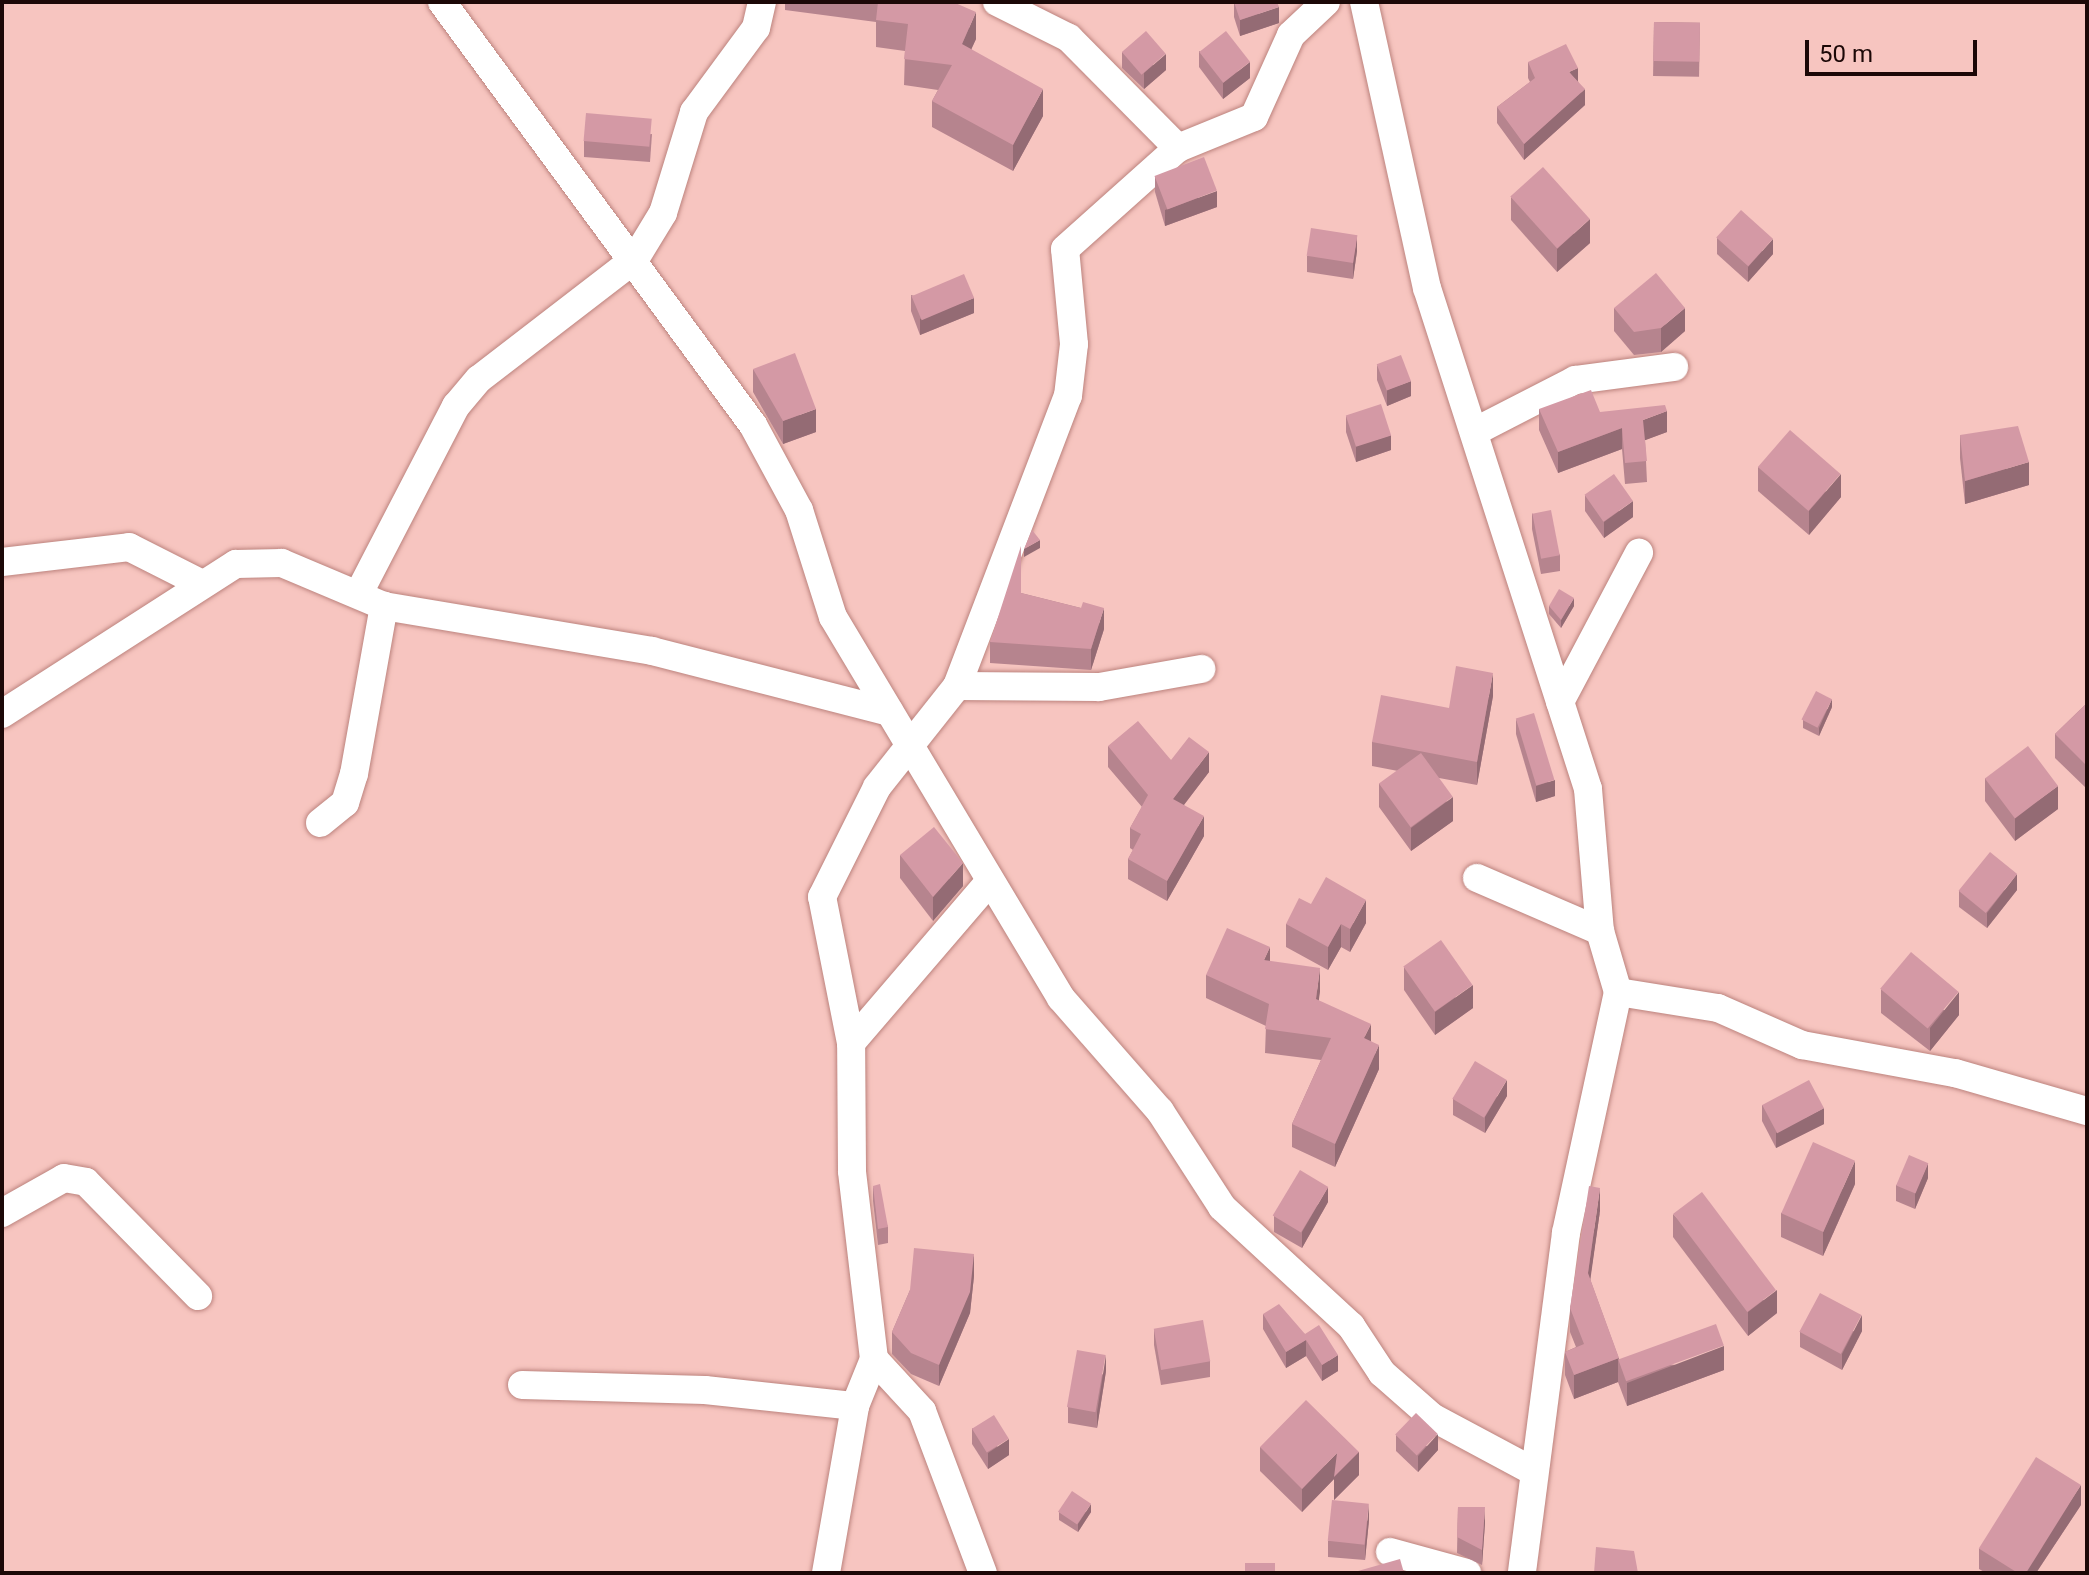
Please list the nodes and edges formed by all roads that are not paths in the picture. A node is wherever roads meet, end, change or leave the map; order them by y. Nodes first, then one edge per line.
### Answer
1 (442, 2) edge
2 (762, 2) edge
3 (997, 2) edge
4 (1326, 2) edge
5 (1364, 2) edge
6 (1178, 148) junction
7 (635, 259) junction
8 (1674, 367) dead end
9 (1474, 432) junction
10 (1639, 553) dead end
11 (2, 562) edge
12 (202, 584) junction
13 (371, 599) junction
14 (1201, 669) dead end
15 (957, 686) junction
16 (1560, 702) junction
17 (889, 712) junction
18 (2, 714) edge
19 (909, 745) junction
20 (320, 823) dead end
21 (1477, 878) dead end
22 (988, 883) junction
23 (1600, 931) junction
24 (1618, 992) junction
25 (851, 1043) junction
26 (2086, 1102) edge
27 (2, 1213) edge
28 (198, 1296) dead end
29 (874, 1359) junction
30 (522, 1385) dead end
31 (855, 1406) junction
32 (1531, 1470) junction
33 (1390, 1552) dead end
34 (826, 1573) edge
35 (983, 1573) edge
36 (1467, 1573) edge
37 (1522, 1573) edge

1 - 7 street
2 - 7 street
3 - 6 street
4 - 6 street
5 - 9 street
6 - 15 street
7 - 13 street
7 - 17 street
8 - 9 street
9 - 16 street
10 - 16 street
11 - 12 street
12 - 13 street
12 - 18 street
13 - 17 street
13 - 20 street
14 - 15 street
15 - 19 street
16 - 23 street
17 - 19 street
19 - 22 street
19 - 25 street
21 - 23 street
22 - 25 street
22 - 32 street
23 - 24 street
24 - 26 street
24 - 32 street
25 - 29 street
27 - 28 street
29 - 31 street
29 - 35 street
30 - 31 street
31 - 34 street
32 - 37 street
33 - 36 street

